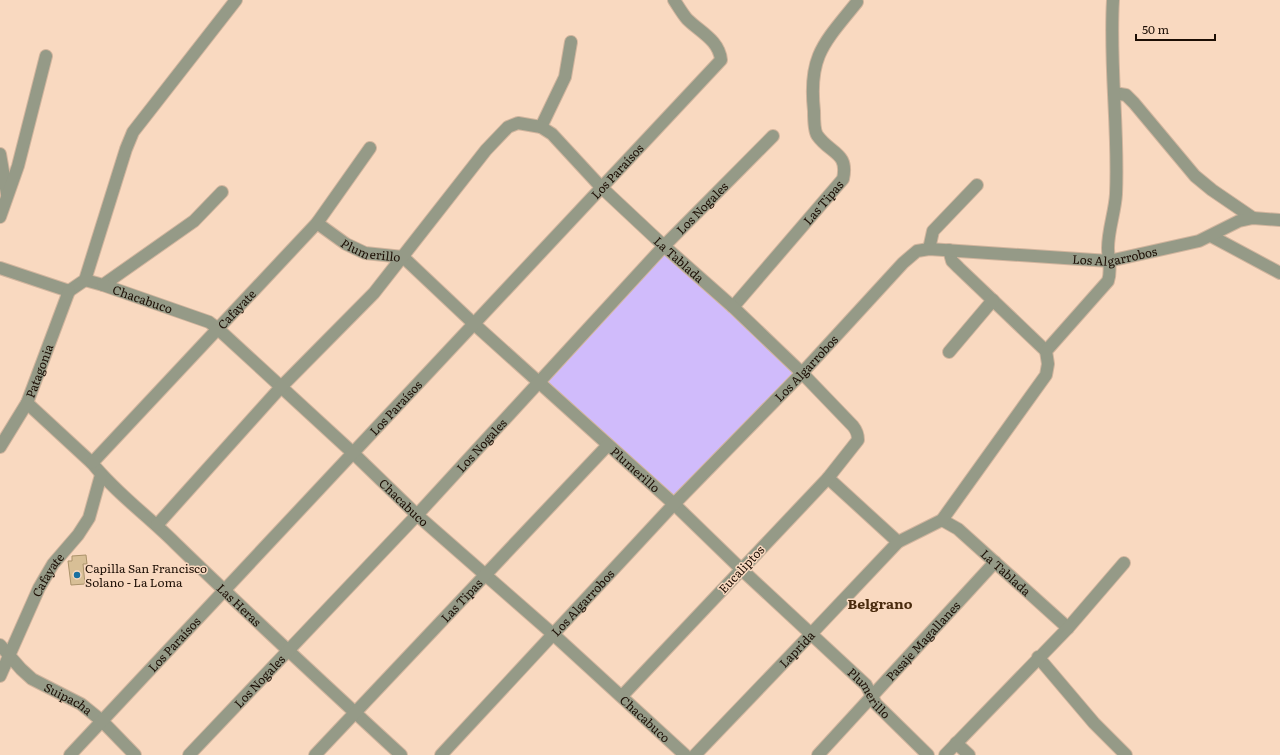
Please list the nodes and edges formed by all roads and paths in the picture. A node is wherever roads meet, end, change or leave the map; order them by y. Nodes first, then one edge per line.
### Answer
1 (236, 0) edge
2 (674, 0) edge
3 (1113, 0) edge
4 (857, 2) dead end
5 (570, 42) dead end
6 (46, 56) dead end
7 (1114, 93) junction
8 (541, 127) junction
9 (773, 136) dead end
10 (370, 148) dead end
11 (0, 154) edge
12 (977, 185) dead end
13 (601, 187) junction
14 (222, 192) dead end
15 (8, 195) junction
16 (0, 217) edge
17 (1253, 218) junction
18 (1280, 220) edge
19 (317, 223) junction
20 (1212, 236) junction
21 (664, 246) junction
22 (929, 249) junction
23 (948, 250) junction
24 (403, 257) junction
25 (1109, 261) junction
26 (0, 268) edge
27 (1280, 273) edge
28 (85, 280) junction
29 (103, 285) junction
30 (69, 291) junction
31 (993, 300) junction
32 (733, 307) junction
33 (473, 323) junction
34 (217, 328) junction
35 (1046, 351) junction
36 (948, 352) dead end
37 (802, 373) junction
38 (538, 383) junction
39 (281, 387) junction
40 (27, 403) junction
41 (858, 440) joint
42 (608, 445) junction
43 (0, 447) edge
44 (353, 453) junction
45 (92, 463) junction
46 (101, 474) junction
47 (828, 478) junction
48 (674, 504) junction
49 (417, 515) junction
50 (942, 520) junction
51 (157, 525) junction
52 (898, 542) junction
53 (995, 562) junction
54 (1124, 563) dead end
55 (741, 569) junction
56 (484, 574) junction
57 (224, 590) junction
58 (1068, 628) junction
59 (811, 634) junction
60 (554, 635) junction
61 (0, 645) edge
62 (286, 651) junction
63 (10, 657) junction
64 (1038, 657) junction
65 (0, 676) edge
66 (622, 696) junction
67 (872, 696) junction
68 (354, 712) junction
69 (102, 721) junction
70 (956, 743) junction
71 (70, 755) edge
72 (135, 755) edge
73 (189, 755) edge
74 (315, 755) edge
75 (401, 755) edge
76 (441, 755) edge
77 (685, 755) edge
78 (695, 755) edge
79 (818, 755) edge
80 (928, 755) edge
81 (945, 755) edge
82 (969, 755) edge
83 (1126, 755) edge

1 - 28 street
2 - 13 street, Los Paraísos
3 - 7 street
4 - 32 street, Las Tipas
5 - 8 street
6 - 15 street
7 - 17 street
7 - 25 street
8 - 13 street, La Tablada
8 - 24 street, La Tablada
9 - 21 street, Los Nogales
10 - 19 street, Cafayate
11 - 15 street
12 - 22 street
13 - 21 street, La Tablada
13 - 33 street, Los Paraísos
14 - 29 street
15 - 16 street
17 - 18 street, Los Algarrobos
17 - 20 street, Los Algarrobos
19 - 24 street, Plumerillo
19 - 34 street, Cafayate
20 - 25 street, Los Algarrobos
20 - 27 street
21 - 32 street, La Tablada
21 - 38 street, Los Nogales
22 - 23 street, Los Algarrobos
22 - 37 street, Los Algarrobos
23 - 25 street, Los Algarrobos
23 - 31 street
24 - 33 street, Plumerillo
24 - 39 street, La Tablada
25 - 35 street
26 - 30 street
28 - 29 street, Chacabuco
28 - 30 street
29 - 34 street, Chacabuco
30 - 40 street, Patagonia
31 - 35 street
31 - 36 street
32 - 37 street, La Tablada
33 - 38 street, Plumerillo
33 - 44 street, Los Paraísos
34 - 39 street, Chacabuco
34 - 45 street, Cafayate
35 - 50 street
37 - 41 street, La Tablada
37 - 48 street, Los Algarrobos
38 - 42 street, Plumerillo
38 - 49 street, Los Nogales
39 - 44 street, Chacabuco
39 - 51 street, La Tablada
40 - 43 street, Patagonia
40 - 45 street, Las Heras
41 - 47 street, Eucaliptos
42 - 48 street, Plumerillo
42 - 56 street, Las Tipas
44 - 49 street, Chacabuco
44 - 57 street, Los Paraísos
45 - 46 street, Las Heras
46 - 51 street, Las Heras
46 - 63 street, Cafayate
47 - 52 street
47 - 55 street, Eucaliptos
48 - 55 street, Plumerillo
48 - 60 street, Los Algarrobos
49 - 56 street, Chacabuco
49 - 62 street, Los Nogales
50 - 52 street
50 - 53 street, La Tablada
51 - 57 street, Las Heras
52 - 59 street, Laprida
53 - 58 street, La Tablada
53 - 67 street, Pasaje Magallanes
54 - 58 street
55 - 59 street, Plumerillo
55 - 66 street, Eucaliptos
56 - 60 street, Chacabuco
56 - 68 street, Las Tipas
57 - 62 street, Las Heras
57 - 69 street, Los Paraísos
58 - 64 street
59 - 67 street, Plumerillo
59 - 78 street, Laprida
60 - 66 street, Chacabuco
60 - 76 street, Los Algarrobos
61 - 63 street, Suipacha
62 - 68 street, Las Heras
62 - 73 street, Los Nogales
63 - 65 street, Cafayate
63 - 69 street, Suipacha
64 - 70 street
64 - 83 street
66 - 77 street, Chacabuco
67 - 79 street, Pasaje Magallanes
67 - 80 street, Plumerillo
68 - 74 street, Las Tipas
68 - 75 street, Las Heras
69 - 71 street, Los Paraísos
69 - 72 street, Suipacha
70 - 81 street
70 - 82 street

